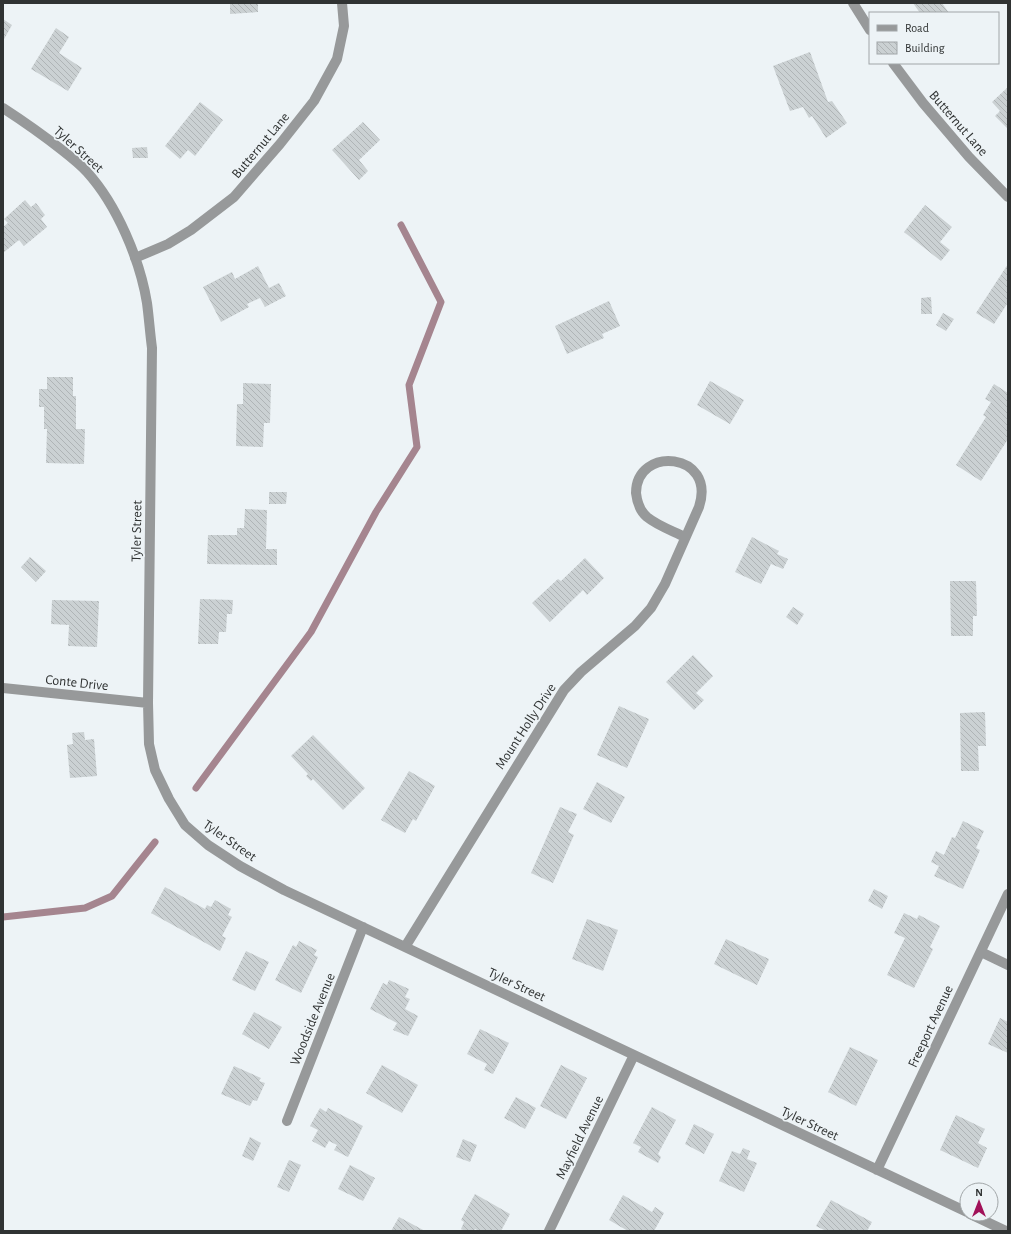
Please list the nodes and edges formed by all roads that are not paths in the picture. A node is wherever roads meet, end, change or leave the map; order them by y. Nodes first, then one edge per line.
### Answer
1 (342, 3) edge
2 (853, 3) edge
3 (869, 28) edge
4 (894, 64) edge
5 (3, 108) edge
6 (1008, 197) edge
7 (135, 258) junction
8 (685, 537) junction
9 (3, 688) edge
10 (148, 703) junction
11 (1008, 894) edge
12 (363, 927) junction
13 (405, 947) junction
14 (981, 952) junction
15 (1008, 965) edge
16 (634, 1055) junction
17 (287, 1121) dead end
18 (877, 1170) junction
19 (959, 1208) edge
20 (987, 1222) edge
21 (549, 1231) edge
22 (1006, 1231) edge

1 - 7 street, Butternut Lane
2 - 3 street
4 - 6 street, Butternut Lane
5 - 7 street, Tyler Street
7 - 10 street, Tyler Street
8 - 8 street, Mount Holly Drive
8 - 13 street, Mount Holly Drive
9 - 10 street, Conte Drive
10 - 12 street, Tyler Street
11 - 14 street, Freeport Avenue
12 - 13 street, Tyler Street
12 - 17 street, Woodside Avenue
13 - 16 street, Tyler Street
14 - 15 street
14 - 18 street, Freeport Avenue
16 - 18 street, Tyler Street
16 - 21 street, Mayfield Avenue
18 - 19 street, Tyler Street
20 - 22 street

